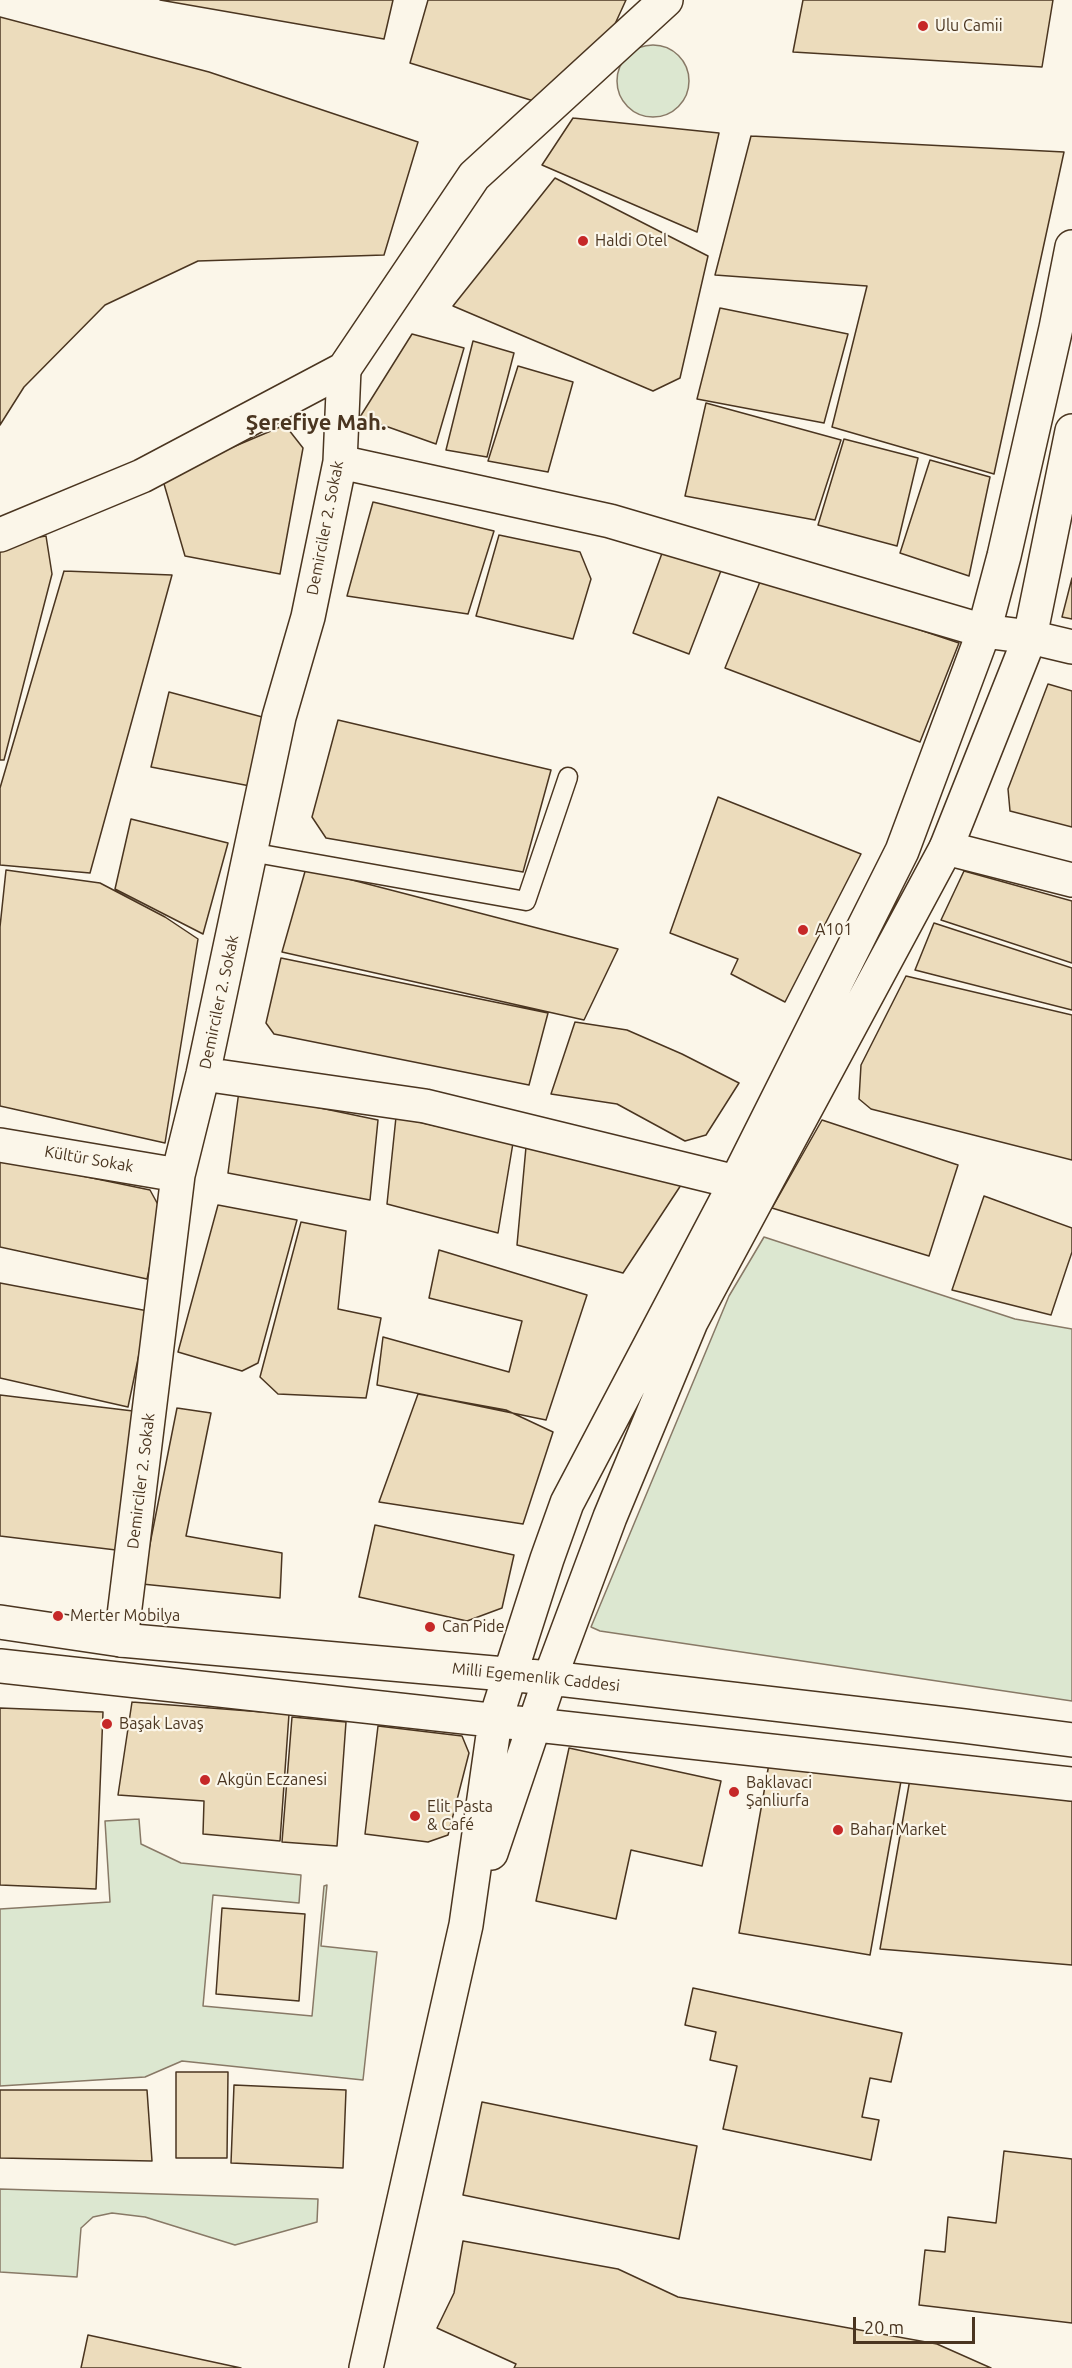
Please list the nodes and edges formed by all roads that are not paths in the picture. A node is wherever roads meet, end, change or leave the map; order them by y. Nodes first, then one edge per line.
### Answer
1 (666, 0) edge
2 (1072, 247) edge
3 (1064, 328) edge
4 (344, 369) junction
5 (1072, 431) edge
6 (340, 462) junction
7 (0, 535) edge
8 (984, 631) junction
9 (1030, 637) junction
10 (1072, 647) edge
11 (568, 777) dead end
12 (946, 848) junction
13 (250, 852) junction
14 (1072, 880) edge
15 (203, 1074) junction
16 (0, 1145) edge
17 (178, 1175) junction
18 (736, 1182) junction
19 (0, 1622) edge
20 (121, 1640) junction
21 (0, 1666) edge
22 (511, 1674) junction
23 (550, 1678) junction
24 (495, 1721) junction
25 (535, 1725) junction
26 (1072, 1740) edge
27 (1072, 1784) edge
28 (466, 1925) junction
29 (366, 2368) edge

1 - 4 street
2 - 3 street
3 - 8 street
4 - 6 street, Demirciler 2. Sokak
4 - 7 street
5 - 9 street
6 - 8 street
6 - 13 street, Demirciler 2. Sokak
8 - 9 street
8 - 18 street
9 - 10 street
9 - 12 street
11 - 13 lane
12 - 14 street
12 - 23 street
13 - 15 street, Demirciler 2. Sokak
15 - 17 street, Demirciler 2. Sokak
15 - 18 street
16 - 17 street, Kültür Sokak
17 - 20 street, Demirciler 2. Sokak
18 - 22 street
19 - 20 street, Milli Egemenlik Caddesi
20 - 22 street, Milli Egemenlik Caddesi
21 - 24 street
22 - 23 street, Milli Egemenlik Caddesi
22 - 24 street
23 - 25 street
23 - 26 street, Milli Egemenlik Caddesi
24 - 25 street
24 - 28 street
25 - 27 street
25 - 28 street
28 - 29 street

